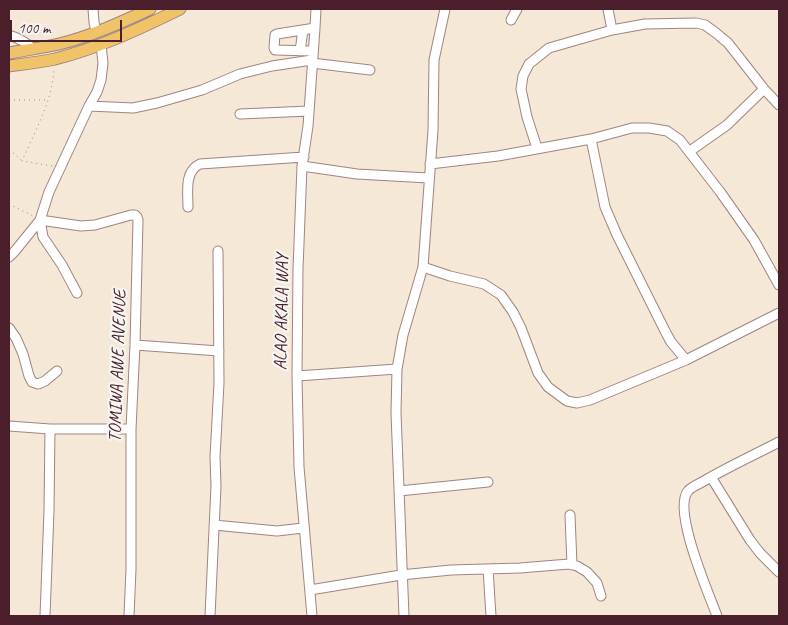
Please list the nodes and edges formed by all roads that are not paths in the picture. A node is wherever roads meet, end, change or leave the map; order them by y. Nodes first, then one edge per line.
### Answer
1 (93, 9) edge
2 (150, 9) edge
3 (180, 9) edge
4 (316, 9) edge
5 (444, 9) edge
6 (517, 9) edge
7 (608, 9) edge
8 (511, 20) dead end
9 (315, 28) junction
10 (303, 30) junction
11 (612, 30) junction
12 (96, 32) junction
13 (9, 35) edge
14 (101, 45) junction
15 (33, 48) junction
16 (300, 51) junction
17 (9, 53) edge
18 (312, 58) junction
19 (9, 66) edge
20 (370, 70) dead end
21 (764, 89) junction
22 (779, 105) edge
23 (90, 106) junction
24 (309, 111) junction
25 (240, 114) dead end
26 (591, 139) junction
27 (537, 148) junction
28 (690, 151) junction
29 (303, 161) junction
30 (430, 164) junction
31 (428, 178) junction
32 (188, 207) dead end
33 (40, 220) junction
34 (218, 251) dead end
35 (9, 257) edge
36 (423, 267) junction
37 (779, 285) edge
38 (77, 293) dead end
39 (779, 313) edge
40 (9, 328) edge
41 (135, 346) junction
42 (219, 351) junction
43 (686, 360) junction
44 (397, 369) junction
45 (57, 371) dead end
46 (297, 376) junction
47 (9, 426) edge
48 (50, 429) junction
49 (131, 429) junction
50 (779, 442) edge
51 (711, 477) junction
52 (488, 482) dead end
53 (399, 491) junction
54 (570, 515) dead end
55 (214, 525) junction
56 (303, 528) junction
57 (572, 565) junction
58 (488, 569) junction
59 (779, 572) edge
60 (401, 575) junction
61 (310, 590) junction
62 (600, 596) dead end
63 (46, 616) edge
64 (129, 616) edge
65 (210, 616) edge
66 (312, 616) edge
67 (404, 616) edge
68 (491, 616) edge
69 (717, 616) edge

1 - 12 street
2 - 12 main road
3 - 14 main road
4 - 9 street, ALAO AKALA WAY
5 - 30 street
6 - 8 street
7 - 11 street
9 - 10 street
9 - 18 street, ALAO AKALA WAY
10 - 16 street
10 - 16 street
11 - 21 street
11 - 27 street
12 - 15 main road
13 - 15 street
14 - 19 main road
14 - 23 street
15 - 17 main road
16 - 18 street
18 - 20 street
18 - 23 street
18 - 24 street, ALAO AKALA WAY
21 - 22 street
21 - 28 street
23 - 33 street
24 - 25 street
24 - 29 street, ALAO AKALA WAY
26 - 27 street
26 - 28 street
26 - 43 street
27 - 30 street
28 - 37 street
29 - 31 street
29 - 32 street
29 - 46 street, ALAO AKALA WAY
30 - 31 street
31 - 36 street
33 - 35 street
33 - 38 street
33 - 41 street, TOMIWA AWE AVENUE
34 - 42 street
36 - 43 street
36 - 44 street
39 - 43 street
40 - 45 street
41 - 42 street
41 - 49 street, TOMIWA AWE AVENUE
42 - 55 street
44 - 46 street
44 - 53 street
46 - 56 street, ALAO AKALA WAY
47 - 48 street
48 - 49 street
48 - 63 street
49 - 64 street, TOMIWA AWE AVENUE
50 - 51 street
51 - 59 street
51 - 69 street
52 - 53 street
53 - 60 street
54 - 57 street
55 - 56 street
55 - 65 street
56 - 61 street, ALAO AKALA WAY
57 - 58 street
57 - 62 street
58 - 60 street
58 - 68 street
60 - 61 street
60 - 67 street
61 - 66 street, ALAO AKALA WAY

